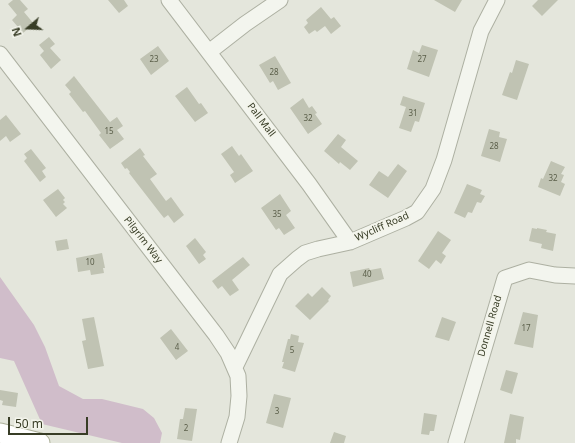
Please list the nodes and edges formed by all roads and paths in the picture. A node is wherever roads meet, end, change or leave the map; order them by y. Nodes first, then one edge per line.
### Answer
1 (169, 0) edge
2 (280, 0) edge
3 (497, 0) edge
4 (209, 52) junction
5 (0, 54) edge
6 (350, 242) junction
7 (575, 276) edge
8 (235, 367) junction
9 (0, 433) edge
10 (40, 443) edge
11 (229, 443) edge
12 (456, 443) edge

1 - 4 street, Pall Mall
2 - 4 street
3 - 6 street, Wycliff Road
4 - 6 street, Pall Mall
5 - 8 street, Pilgrim Way
6 - 8 street, Wycliff Road
7 - 12 street, Donnell Road
8 - 11 street, Pilgrim Way
9 - 10 main road

